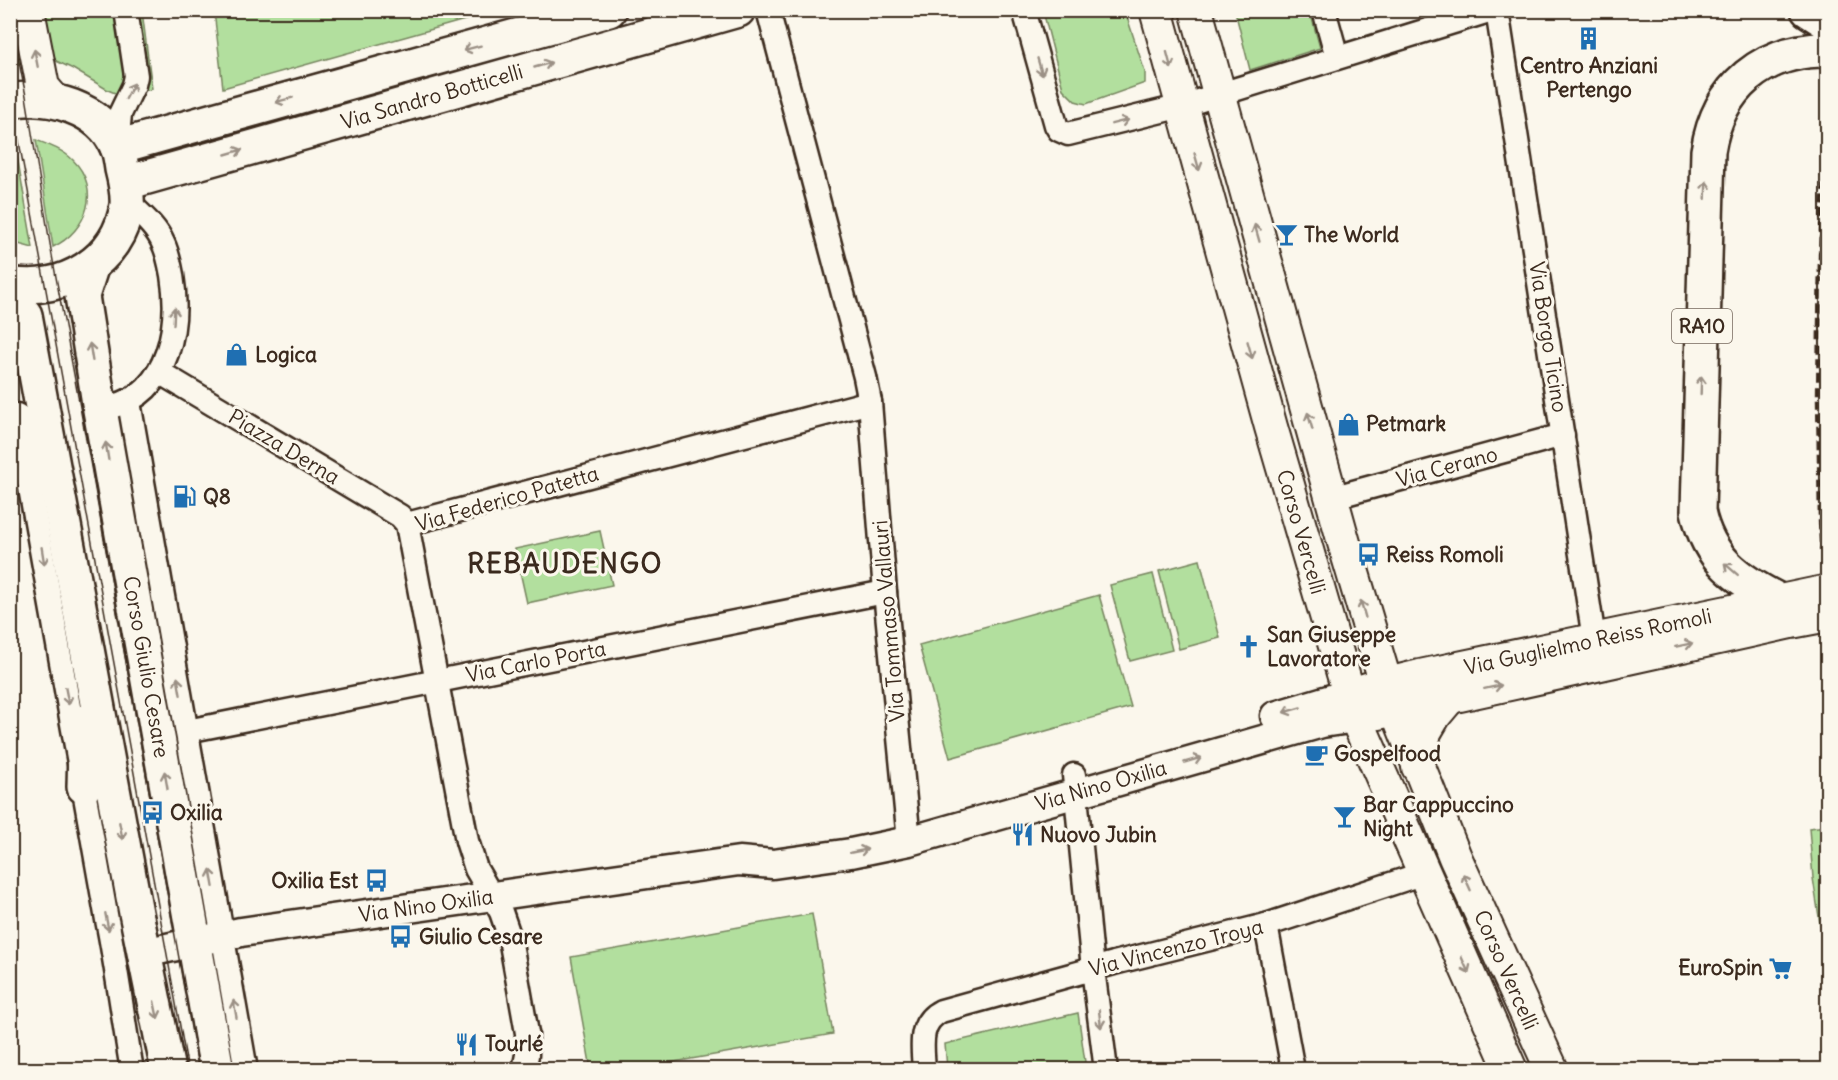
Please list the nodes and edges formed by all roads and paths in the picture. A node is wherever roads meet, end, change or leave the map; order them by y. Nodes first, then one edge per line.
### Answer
1 (28, 10) edge
2 (126, 10) edge
3 (609, 10) edge
4 (738, 10) edge
5 (768, 10) edge
6 (1024, 10) edge
7 (1156, 10) edge
8 (1196, 10) edge
9 (1324, 10) edge
10 (1495, 10) edge
11 (1808, 10) edge
12 (1827, 23) edge
13 (1827, 50) edge
14 (1337, 57) junction
15 (1219, 94) junction
16 (10, 101) edge
17 (55, 101) junction
18 (1182, 106) junction
19 (117, 147) junction
20 (126, 192) junction
21 (92, 265) junction
22 (10, 284) edge
23 (10, 296) edge
24 (159, 372) junction
25 (870, 402) junction
26 (114, 406) junction
27 (24, 415) edge
28 (1563, 435) junction
29 (53, 471) junction
30 (1331, 498) junction
31 (37, 524) junction
32 (407, 524) junction
33 (1827, 591) edge
34 (885, 592) junction
35 (1785, 608) junction
36 (1827, 615) edge
37 (1596, 652) junction
38 (438, 682) junction
39 (95, 694) junction
40 (1391, 696) junction
41 (1451, 696) junction
42 (1352, 706) junction
43 (187, 731) junction
44 (1418, 767) junction
45 (1075, 784) junction
46 (84, 786) junction
47 (908, 832) junction
48 (1424, 873) junction
49 (492, 897) junction
50 (1266, 925) junction
51 (208, 939) junction
52 (129, 956) junction
53 (1093, 969) junction
54 (132, 1070) edge
55 (168, 1070) edge
56 (217, 1070) edge
57 (246, 1070) edge
58 (525, 1070) edge
59 (924, 1070) edge
60 (1106, 1070) edge
61 (1293, 1070) edge
62 (1511, 1070) edge
63 (1552, 1070) edge

17 -> 1 main road
19 -> 2 street
3 -> 19 main road, Via Sandro Botticelli
20 -> 4 main road, Via Sandro Botticelli
5 - 25 street
6 -> 18 street
7 -> 18 main road, Corso Vercelli
8 - 15 main road, Corso Vercelli
9 - 14 street
10 - 14 street
10 - 28 street, Via Borgo Ticino
11 - 12 main road
35 -> 13 main road, RA10
14 - 15 street
15 - 18 street
30 -> 15 main road, Corso Vercelli
16 - 17 main road
17 - 19 main road
18 -> 42 main road, Corso Vercelli
19 - 20 main road
20 - 21 main road
24 -> 20 street
21 - 22 main road
26 -> 21 main road, Corso Giulio Cesare
23 - 27 main road
24 - 26 street
24 - 32 street, Piazza Derna
25 - 32 street, Via Federico Patetta
25 - 34 street, Via Tommaso Vallauri
43 -> 26 street, Corso Giulio Cesare
51 -> 26 main road, Corso Giulio Cesare
27 - 29 main road
27 - 31 street
28 - 30 street, Via Cerano
28 - 37 street, Via Borgo Ticino
29 - 31 street
29 - 39 main road
40 -> 30 main road, Corso Vercelli
31 -> 46 street
32 - 38 street, Via Federico Patetta
33 - 35 main road, Via Guglielmo Reiss Romoli, bridge
34 - 38 street, Via Carlo Porta
34 - 47 street, Via Tommaso Vallauri
35 - 36 main road, Via Guglielmo Reiss Romoli, bridge
35 - 37 main road, Via Guglielmo Reiss Romoli
37 - 40 main road, Via Guglielmo Reiss Romoli
41 -> 37 main road, Via Guglielmo Reiss Romoli
38 - 43 street, Via Carlo Porta
38 - 49 street, Via Federico Patetta
39 - 46 main road
39 -> 52 main road
40 - 41 main road, Via Guglielmo Reiss Romoli
40 - 42 main road, Via Guglielmo Reiss Romoli
40 - 44 main road, Corso Vercelli
41 - 44 main road
42 - 45 street, Via Nino Oxilia
42 - 48 main road, Corso Vercelli
51 -> 43 street, Corso Giulio Cesare
63 -> 44 main road, Corso Vercelli
45 - 47 street, Via Nino Oxilia
45 - 53 street
46 -> 52 street
47 - 49 street, Via Nino Oxilia
48 - 50 street, Via Vincenzo Troya
48 -> 62 main road, Corso Vercelli
49 - 51 street, Via Nino Oxilia
49 - 58 street, Via Federico Patetta
50 - 53 street, Via Vincenzo Troya
50 - 61 street
51 - 52 street, Via Nino Oxilia
51 - 56 main road, Corso Giulio Cesare
57 -> 51 street, Corso Giulio Cesare
52 - 54 street
52 -> 55 main road
53 - 59 street, Via Vincenzo Troya
53 -> 60 street

